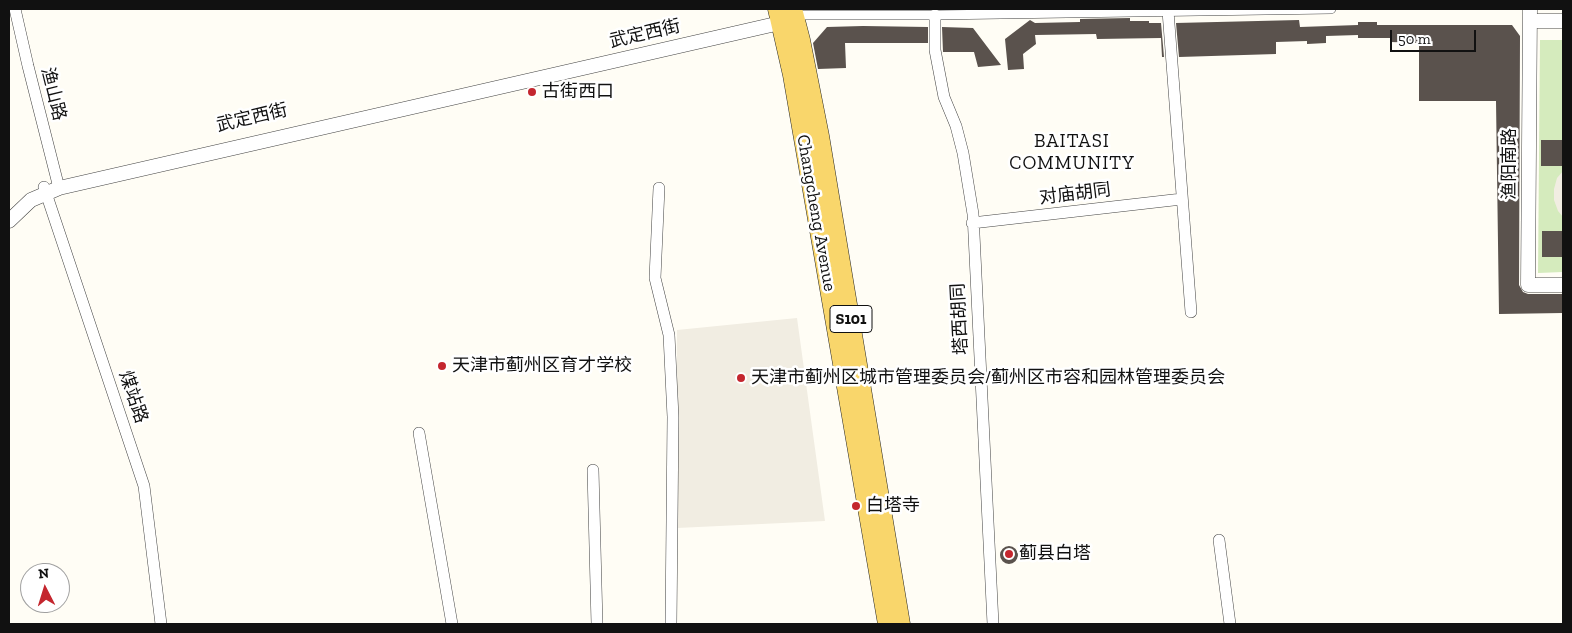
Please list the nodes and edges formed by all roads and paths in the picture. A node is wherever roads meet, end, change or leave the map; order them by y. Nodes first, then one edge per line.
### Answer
1 (15, 9) edge
2 (1332, 9) edge
3 (1168, 11) junction
4 (785, 14) edge
5 (935, 15) junction
6 (1530, 15) edge
7 (1557, 17) edge
8 (52, 188) junction
9 (659, 188) dead end
10 (1182, 199) junction
11 (9, 212) edge
12 (9, 220) edge
13 (972, 223) junction
14 (1563, 285) edge
15 (1191, 312) dead end
16 (419, 433) dead end
17 (593, 470) dead end
18 (1219, 540) dead end
19 (161, 624) edge
20 (452, 624) edge
21 (597, 624) edge
22 (671, 624) edge
23 (886, 624) edge
24 (901, 624) edge
25 (993, 624) edge
26 (1230, 624) edge

1 - 8 street, 渔山路
2 - 3 street
3 - 5 street
3 - 10 street
4 - 5 street
4 - 8 street, 武定西街
4 - 23 main road, Changcheng Avenue / S101
4 - 24 main road, Changcheng Avenue / S101
5 - 13 street, 塔西胡同
6 - 7 street
6 - 14 street, 渔阳南路
8 - 11 street, 武定西街
8 - 12 street, 武定西街
8 - 19 street, 煤站路
9 - 22 street
10 - 13 street, 对庙胡同
10 - 15 street
13 - 25 street, 塔西胡同
16 - 20 street
17 - 21 street
18 - 26 street

